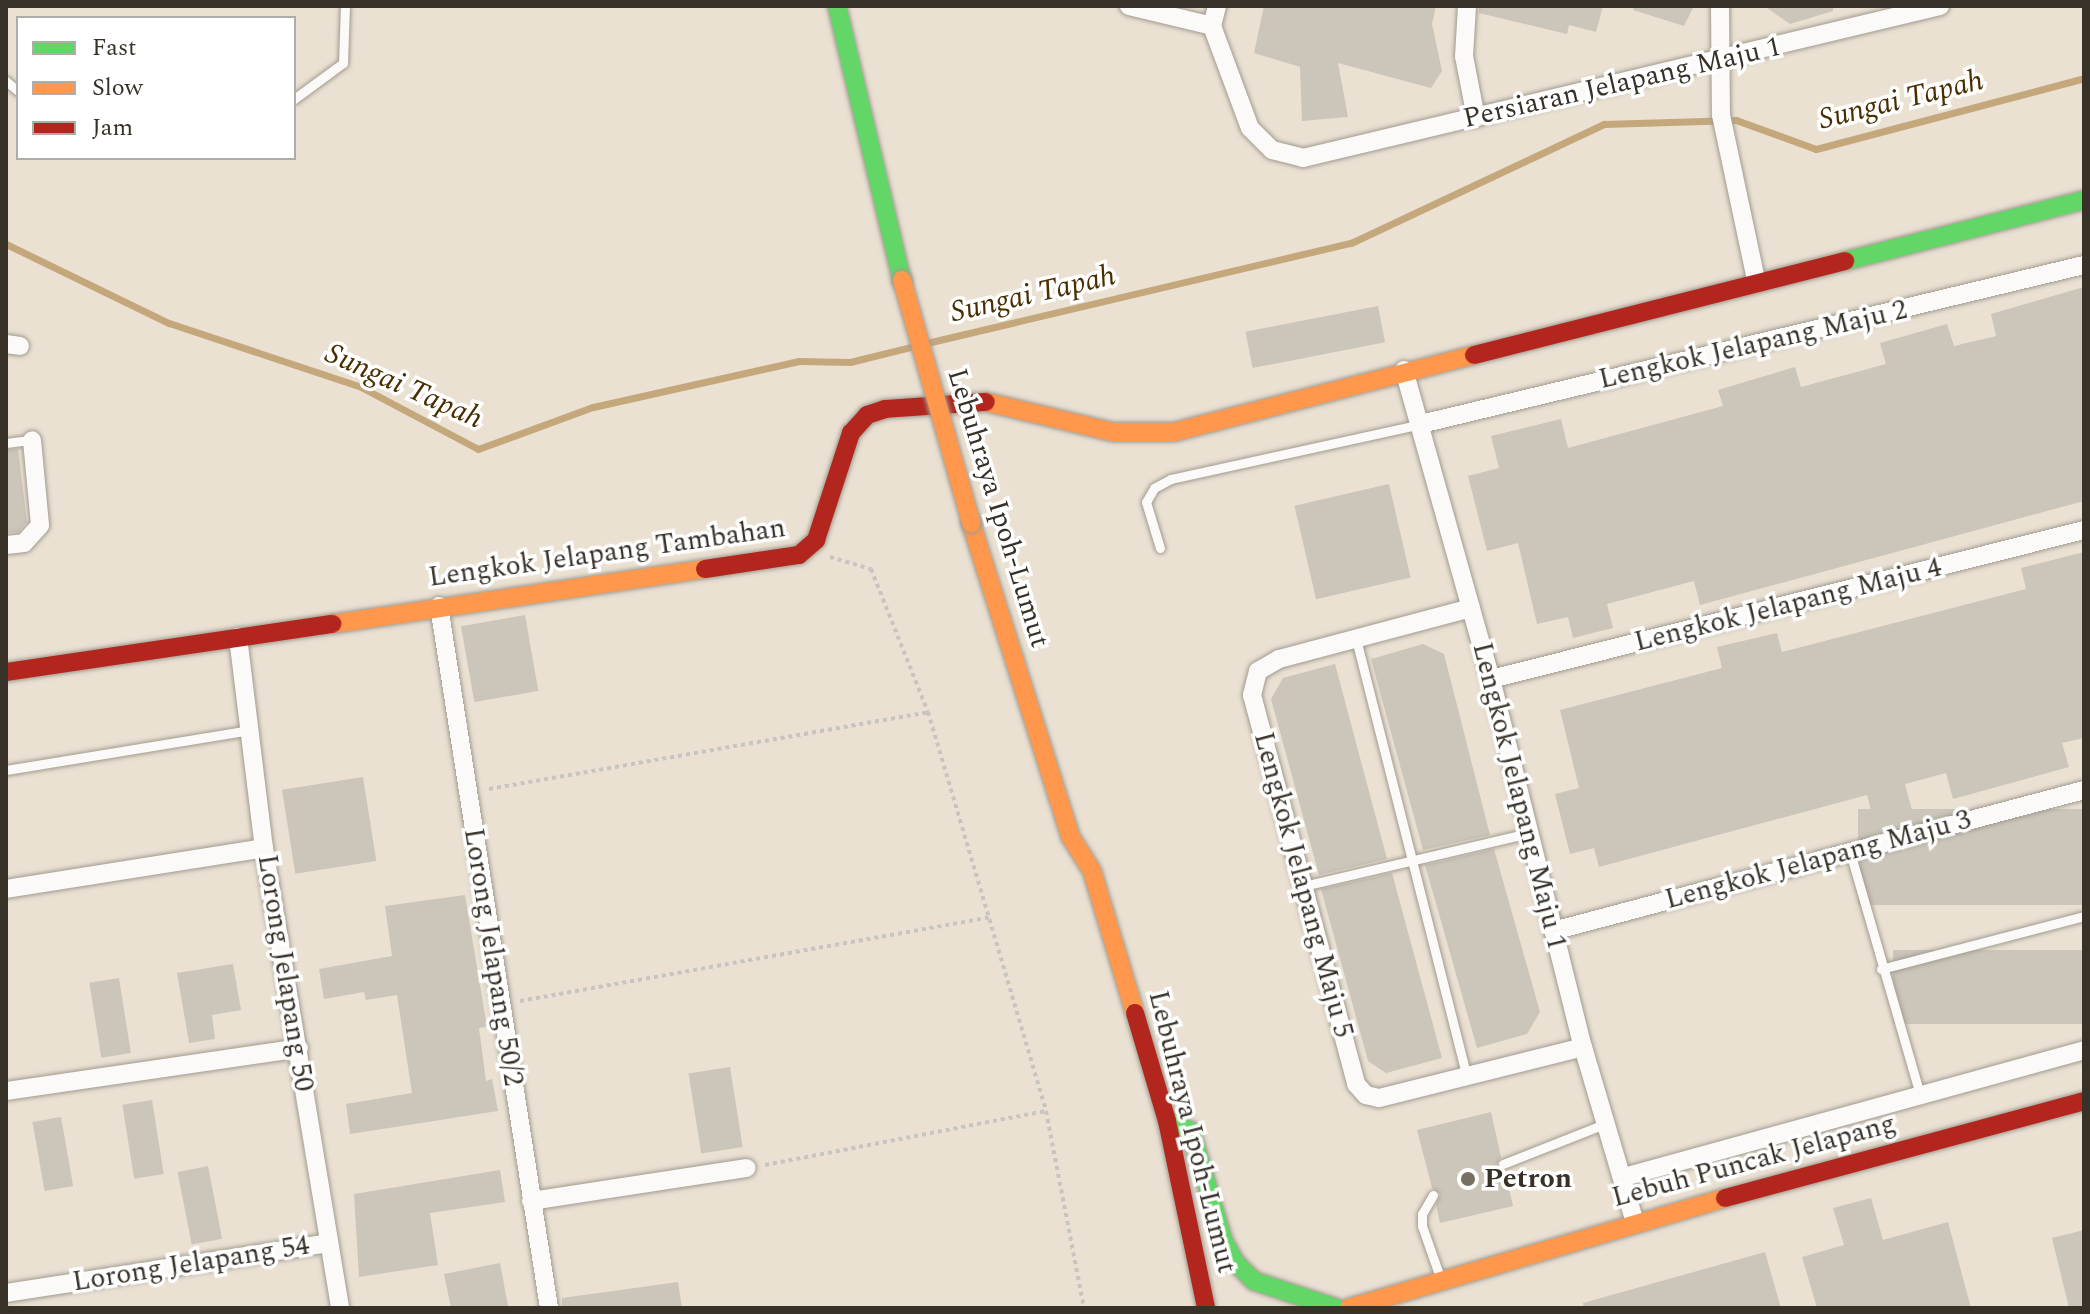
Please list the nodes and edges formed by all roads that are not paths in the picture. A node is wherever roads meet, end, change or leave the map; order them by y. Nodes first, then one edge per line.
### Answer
1 (345, 6) edge
2 (837, 6) edge
3 (1129, 6) edge
4 (1217, 6) edge
5 (1467, 6) edge
6 (1720, 6) edge
7 (1940, 6) edge
8 (1212, 26) junction
9 (1718, 61) junction
10 (296, 98) edge
11 (1476, 118) junction
12 (2084, 200) edge
13 (2084, 265) edge
14 (1756, 280) junction
15 (1404, 370) junction
16 (1421, 424) junction
17 (32, 440) joint
18 (6, 443) edge
19 (2084, 530) edge
20 (6, 545) edge
21 (1160, 548) dead end
22 (439, 606) junction
23 (1471, 608) junction
24 (238, 637) junction
25 (1356, 639) junction
26 (6, 672) edge
27 (1491, 679) junction
28 (249, 730) junction
29 (6, 770) edge
30 (2084, 790) edge
31 (1529, 833) junction
32 (1070, 836) junction
33 (264, 848) junction
34 (1850, 851) junction
35 (1412, 860) junction
36 (1303, 886) junction
37 (6, 889) edge
38 (2084, 916) edge
39 (1553, 931) junction
40 (1881, 969) junction
41 (1583, 1047) junction
42 (299, 1048) junction
43 (2084, 1050) edge
44 (1466, 1075) junction
45 (6, 1091) edge
46 (1920, 1095) junction
47 (2084, 1101) edge
48 (1144, 1117) dead end
49 (1167, 1121) junction
50 (1607, 1123) junction
51 (1155, 1161) dead end
52 (1503, 1164) dead end
53 (746, 1168) road end
54 (1624, 1177) junction
55 (1433, 1195) dead end
56 (531, 1201) junction
57 (1635, 1222) junction
58 (329, 1243) junction
59 (1176, 1263) dead end
60 (1441, 1281) junction
61 (6, 1293) edge
62 (340, 1308) edge
63 (549, 1308) edge
64 (1206, 1308) edge
65 (1336, 1308) edge
66 (1349, 1308) edge

1 - 10 lane
2 - 32 main road, Lebuhraya Ipoh-Lumut, bridge
3 - 8 street
4 - 8 street
5 - 11 street
6 - 9 street
7 - 9 street, Persiaran Jelapang Maju 1
8 - 11 street, Persiaran Jelapang Maju 1
9 - 11 street, Persiaran Jelapang Maju 1
9 - 14 street
12 - 14 main road, Lengkok Jelapang Tambahan
13 - 16 street, Lengkok Jelapang Maju 2
14 - 15 main road, Lengkok Jelapang Tambahan
15 - 16 street, Lengkok Jelapang Maju 1
15 - 22 main road, Lengkok Jelapang Tambahan
16 - 21 lane
16 - 23 street, Lengkok Jelapang Maju 1
17 - 18 lane
17 - 20 street
19 - 27 street, Lengkok Jelapang Maju 4
22 - 24 main road, Lengkok Jelapang Tambahan
22 - 56 street, Lorong Jelapang 50/2
23 - 25 street, Lengkok Jelapang Maju 5
23 - 27 street, Lengkok Jelapang Maju 1
24 - 26 main road, Lengkok Jelapang Tambahan
24 - 28 street, Lorong Jelapang 50
25 - 35 lane
25 - 36 street, Lengkok Jelapang Maju 5
27 - 31 street, Lengkok Jelapang Maju 1
28 - 29 lane
28 - 33 street, Lorong Jelapang 50
30 - 34 street, Lengkok Jelapang Maju 3
31 - 35 lane
31 - 39 street, Lengkok Jelapang Maju 1
32 - 48 main road, Lebuhraya Ipoh-Lumut
32 - 49 main road, Lebuhraya Ipoh-Lumut
33 - 37 street
33 - 42 street, Lorong Jelapang 50
34 - 39 street, Lengkok Jelapang Maju 3
34 - 40 lane
35 - 36 lane
35 - 44 lane
36 - 44 street, Lengkok Jelapang Maju 5
38 - 40 lane
39 - 41 street, Lengkok Jelapang Maju 1
40 - 46 lane
41 - 44 street, Lengkok Jelapang Maju 5
41 - 50 street, Lengkok Jelapang Maju 1
42 - 45 street
42 - 58 street, Lorong Jelapang 50
43 - 46 street
46 - 54 street
47 - 57 main road, Lebuh Puncak Jelapang
49 - 64 main road, Lebuhraya Ipoh-Lumut
49 - 65 main road
50 - 52 lane
50 - 54 street, Lengkok Jelapang Maju 1
51 - 59 main road, Lebuhraya Ipoh-Lumut
53 - 56 street
54 - 57 street, Lengkok Jelapang Maju 1
55 - 60 lane
56 - 63 street, Lorong Jelapang 50/2
57 - 60 main road, Lebuh Puncak Jelapang
58 - 61 street, Lorong Jelapang 54
58 - 62 street, Lorong Jelapang 50
60 - 66 main road, Lebuh Puncak Jelapang

